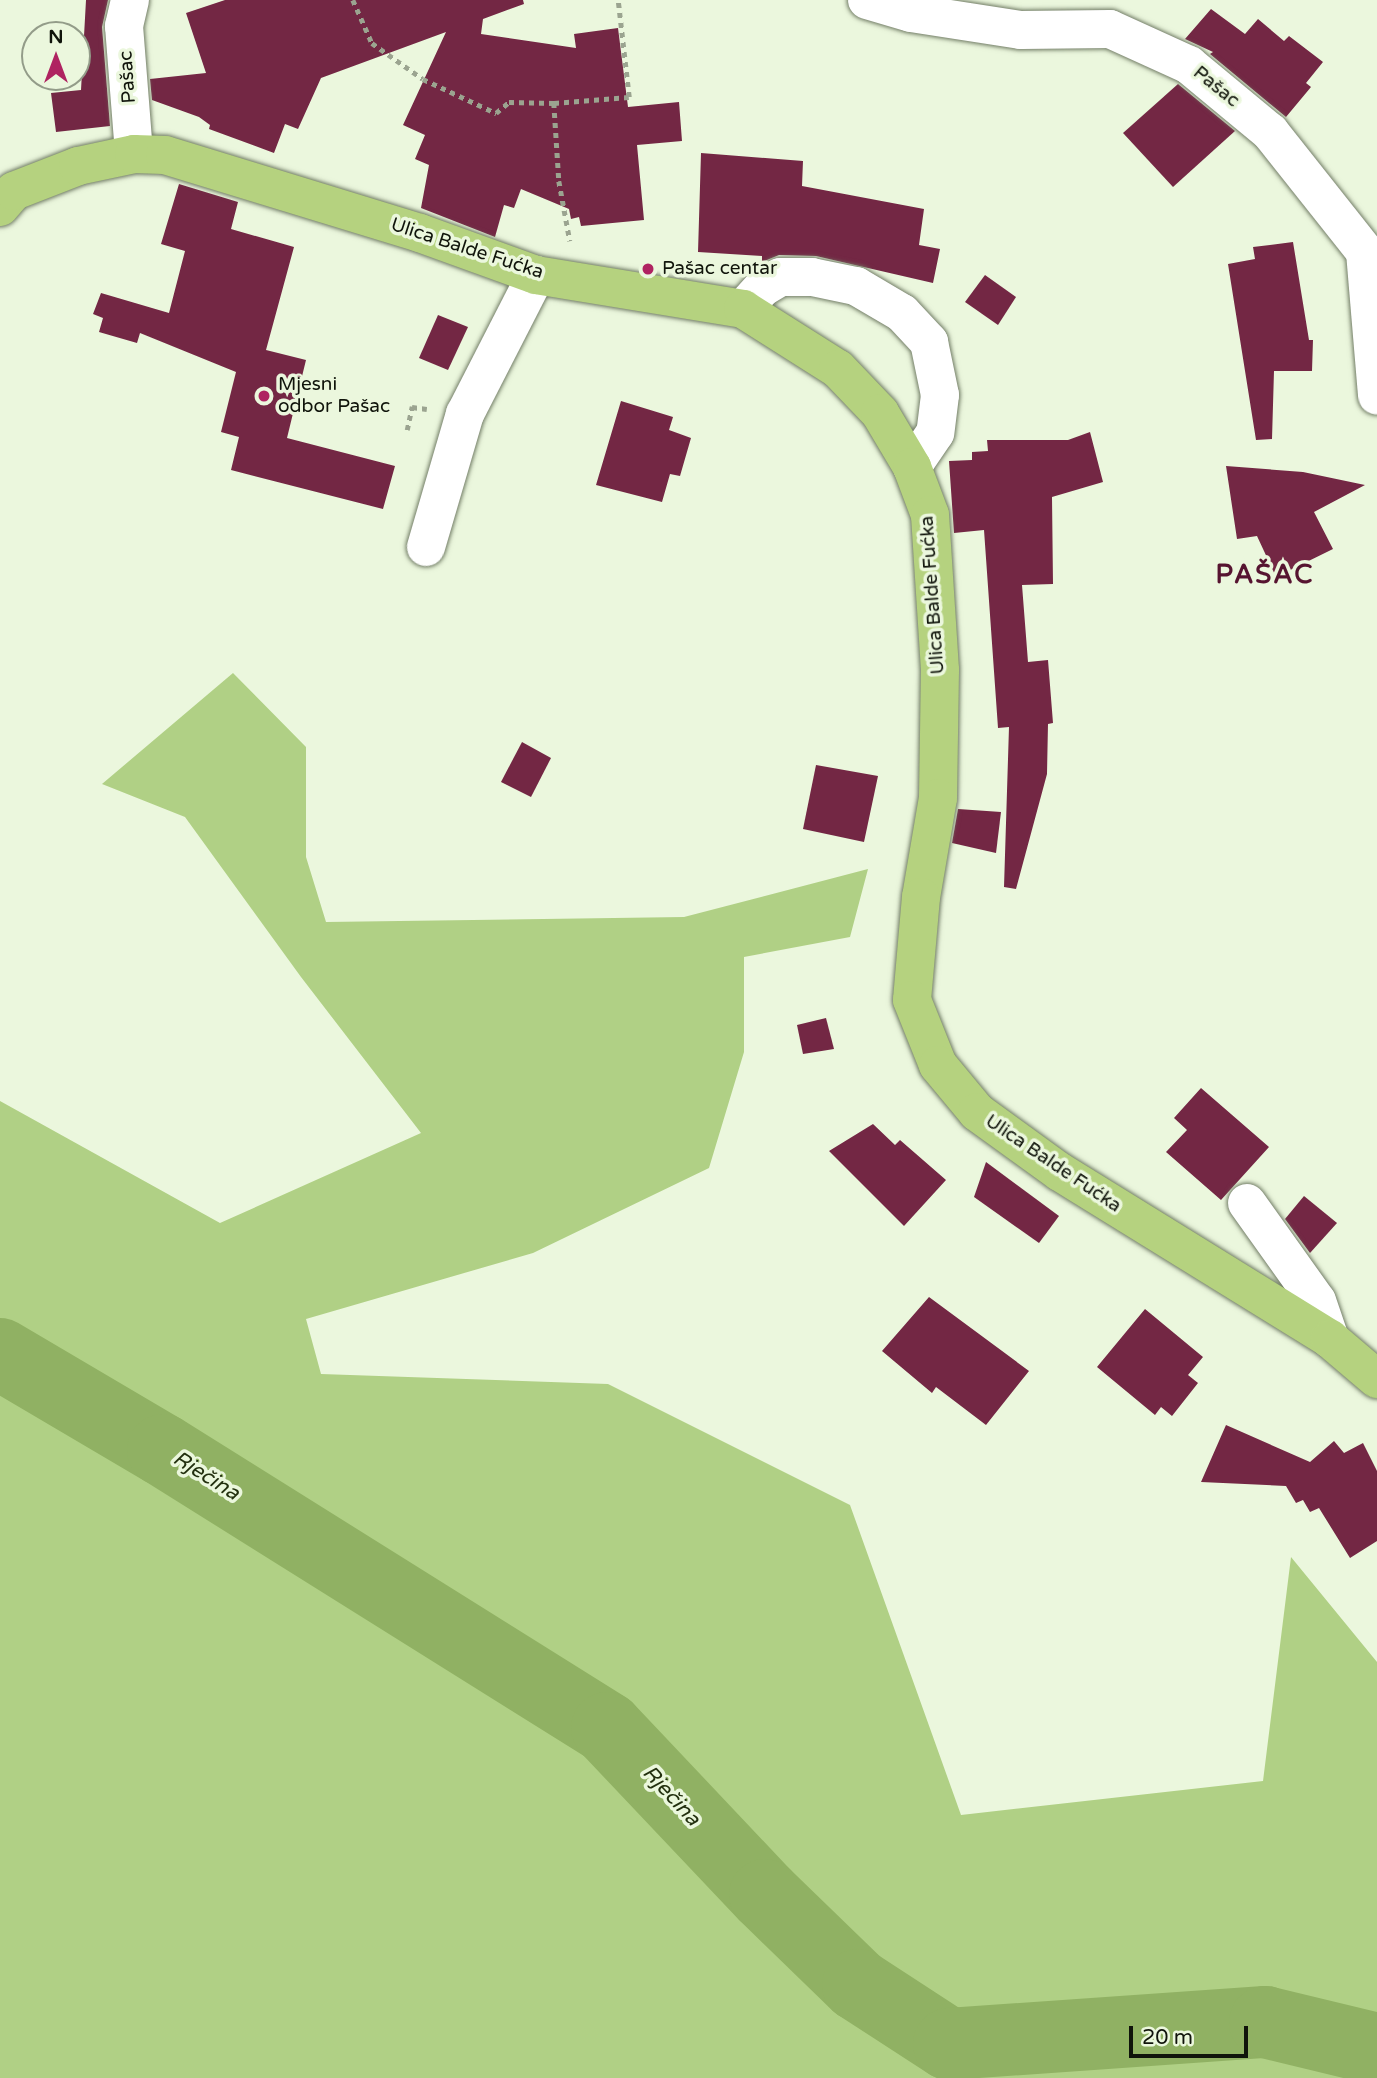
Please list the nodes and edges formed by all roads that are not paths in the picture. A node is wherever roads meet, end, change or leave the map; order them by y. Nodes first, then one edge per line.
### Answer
1 (130, 0) edge
2 (867, 0) edge
3 (134, 154) junction
4 (0, 207) edge
5 (536, 275) junction
6 (743, 309) junction
7 (1377, 395) edge
8 (912, 467) junction
9 (426, 547) dead end
10 (1247, 1203) dead end
11 (1330, 1339) junction
12 (1377, 1379) edge

1 - 3 street, Pašac
2 - 7 street, Pašac
3 - 4 main road, Ulica Balde Fućka
3 - 5 main road, Ulica Balde Fućka
5 - 6 main road, Ulica Balde Fućka
5 - 9 street
6 - 8 main road, Ulica Balde Fućka
6 - 8 street
8 - 11 main road, Ulica Balde Fućka
10 - 11 street
11 - 12 main road, Ulica Balde Fućka

